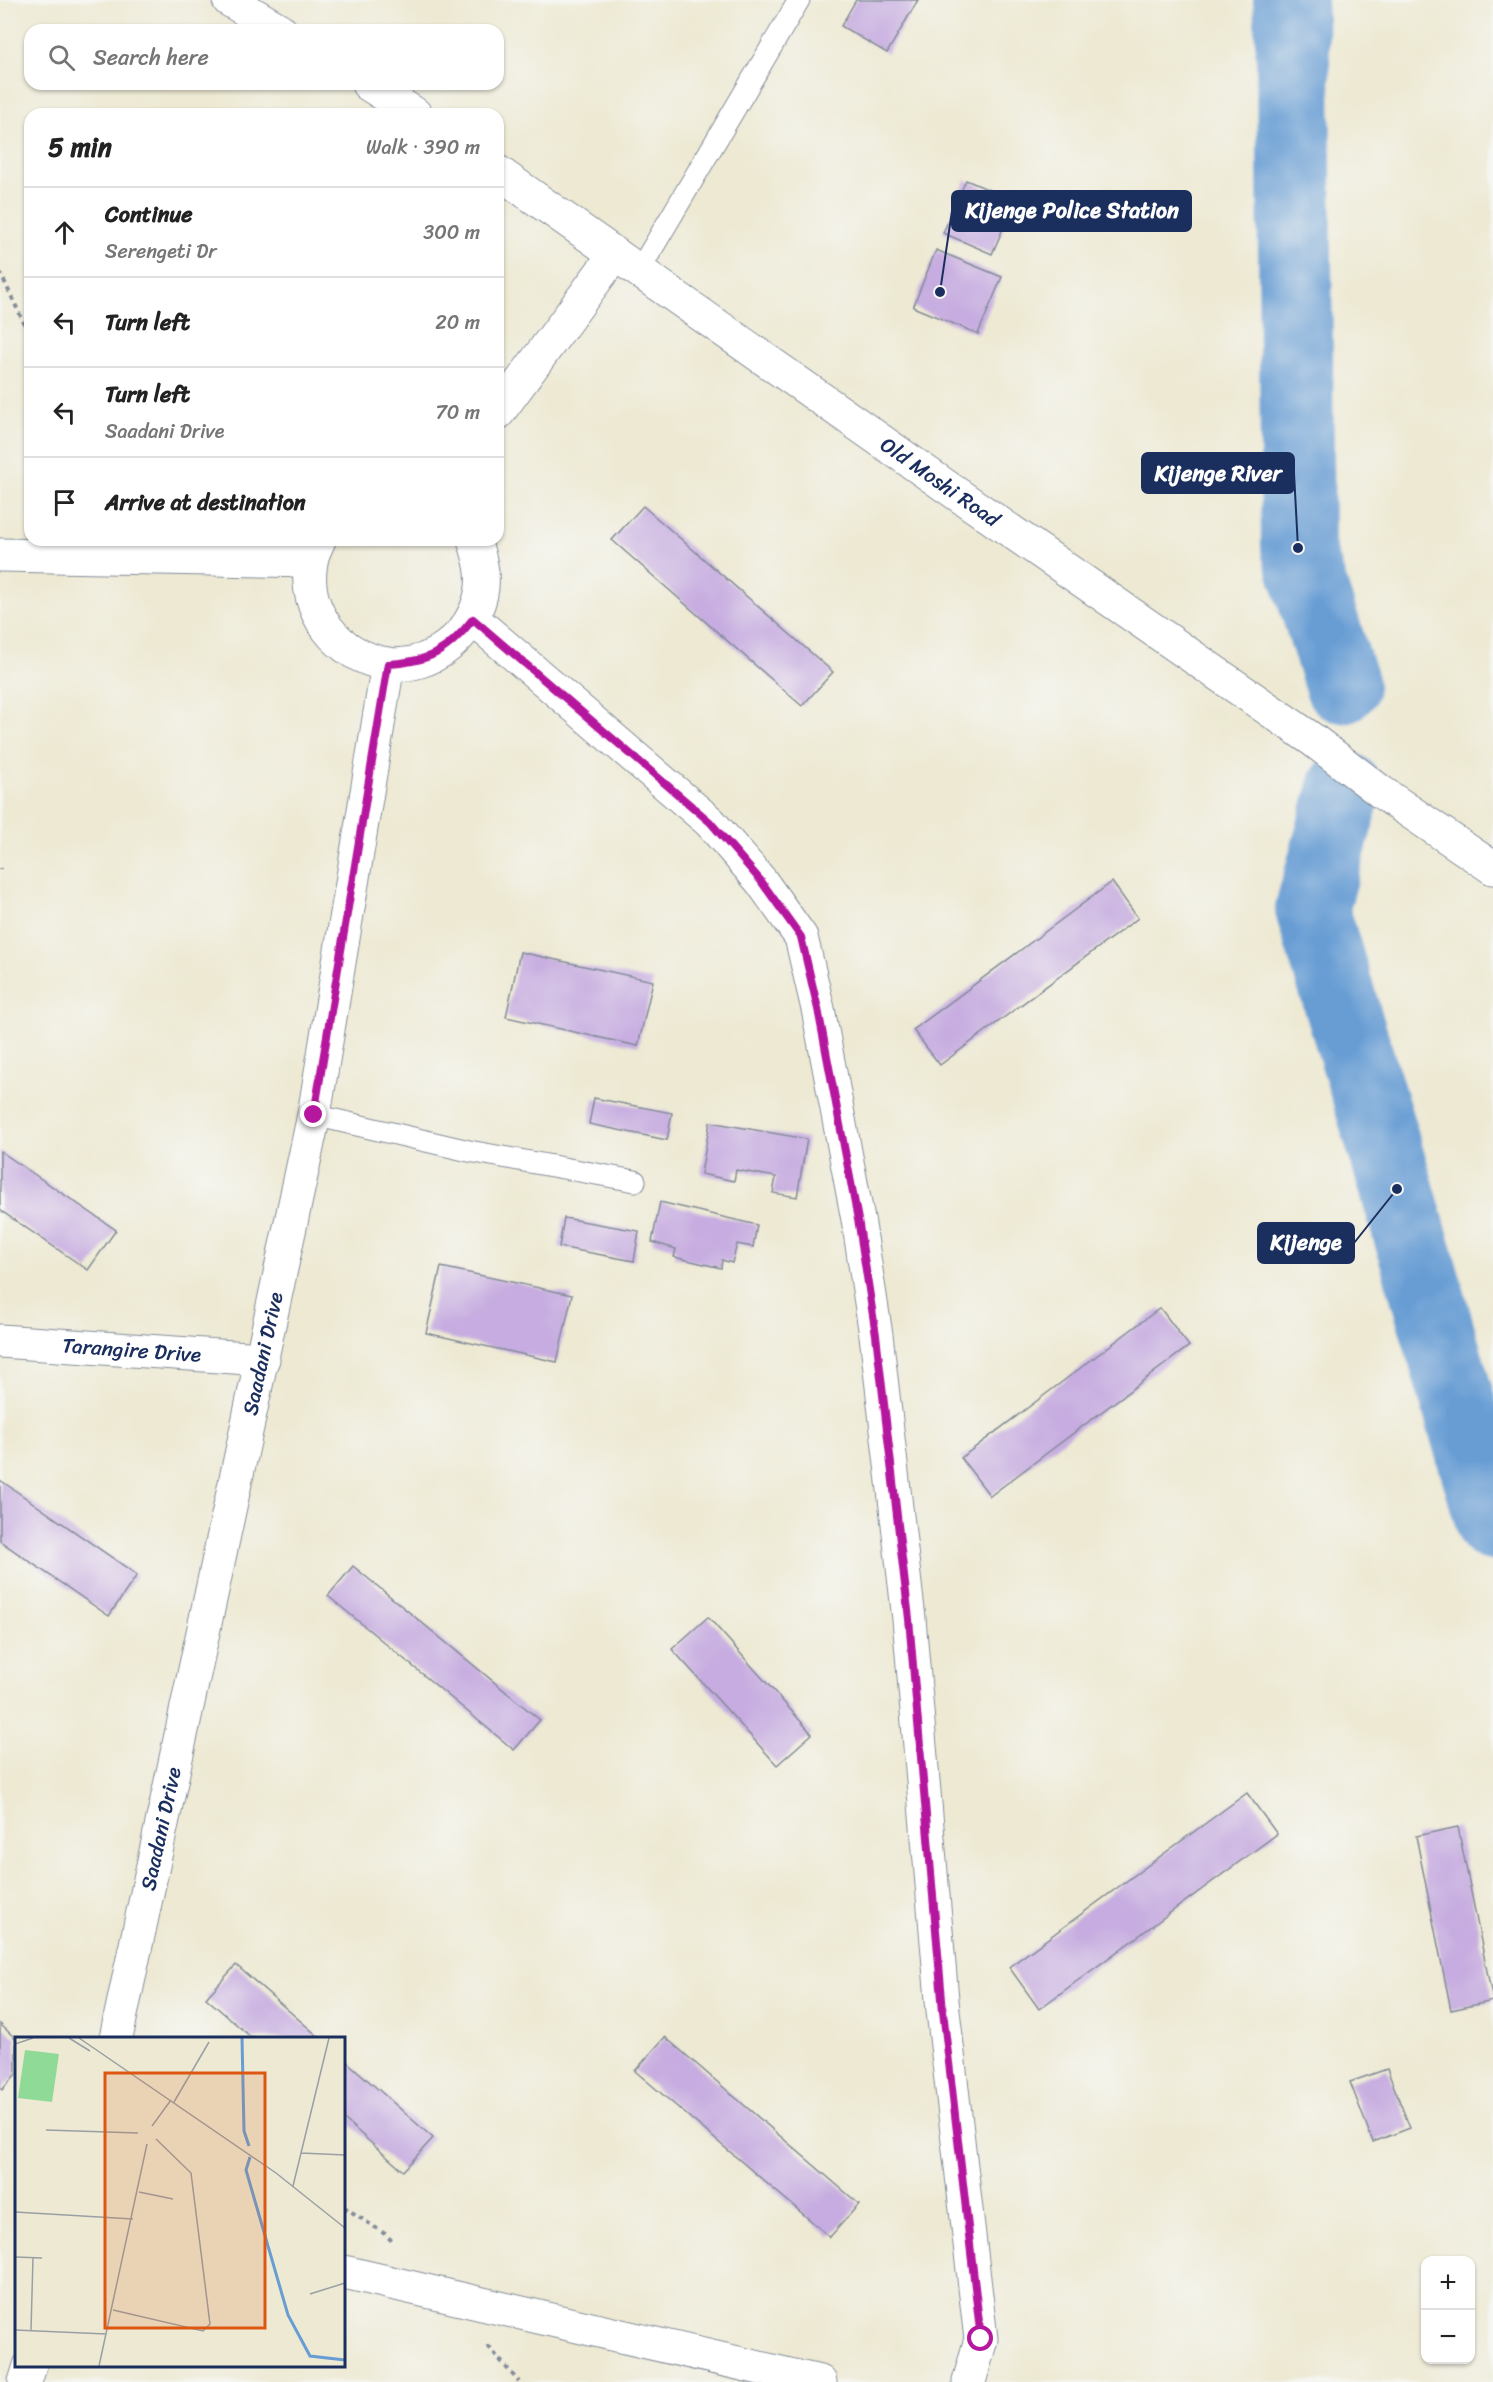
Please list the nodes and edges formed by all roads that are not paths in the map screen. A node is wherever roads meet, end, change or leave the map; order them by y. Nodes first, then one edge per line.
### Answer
1 (229, 0) edge
2 (799, 0) edge
3 (270, 24) edge
4 (378, 90) edge
5 (406, 108) edge
6 (504, 176) edge
7 (627, 262) junction
8 (504, 406) edge
9 (476, 546) edge
10 (315, 551) edge
11 (0, 555) edge
12 (473, 619) junction
13 (388, 664) junction
14 (1493, 868) edge
15 (314, 1115) junction
16 (635, 1181) dead end
17 (0, 1341) edge
18 (263, 1359) junction
19 (116, 2037) edge
20 (345, 2272) edge
21 (30, 2367) edge
22 (25, 2382) edge
23 (820, 2382) edge
24 (969, 2382) edge

1 - 3 street
2 - 7 lane
4 - 5 street
6 - 7 street, Old Moshi Road
7 - 8 street
7 - 14 street, Old Moshi Road
9 - 12 street
10 - 11 street
10 - 13 street
12 - 13 street
12 - 24 street
13 - 15 street, Saadani Drive
15 - 16 lane
15 - 18 street, Saadani Drive
17 - 18 street, Tarangire Drive
18 - 19 street, Saadani Drive
20 - 23 street
21 - 22 street

